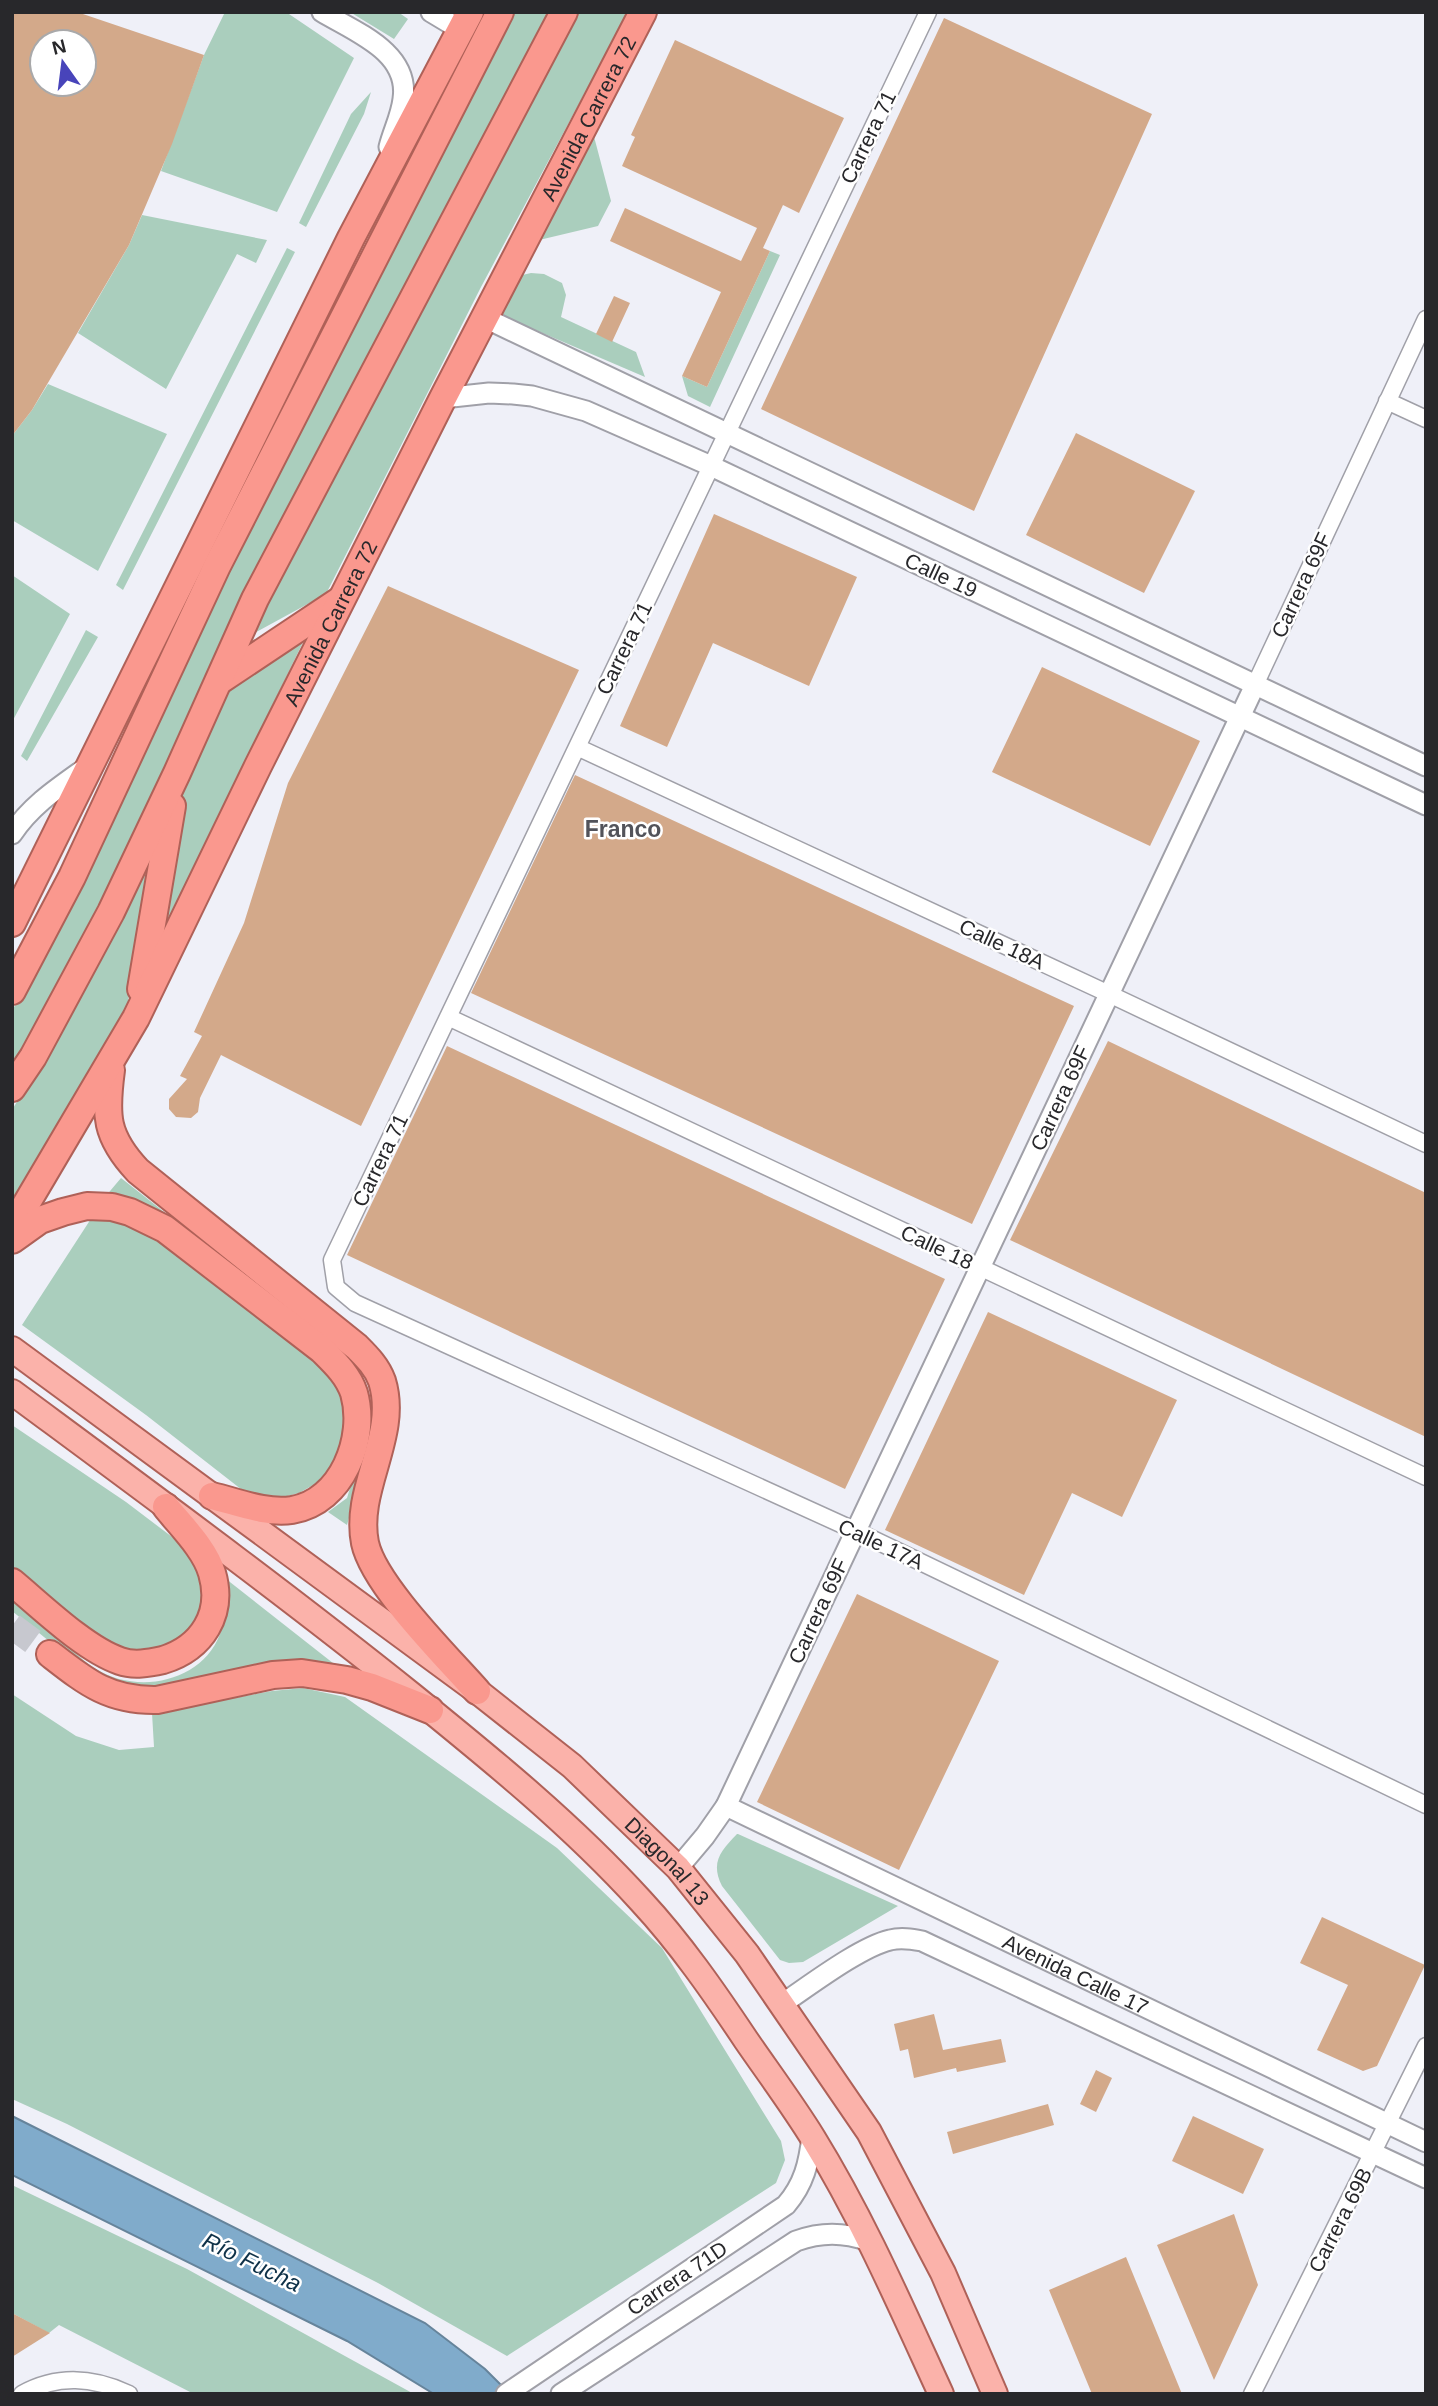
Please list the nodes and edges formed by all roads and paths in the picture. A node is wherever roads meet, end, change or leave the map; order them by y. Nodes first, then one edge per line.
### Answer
1 (322, 12) edge
2 (431, 12) edge
3 (500, 12) edge
4 (564, 12) edge
5 (643, 12) edge
6 (928, 12) edge
7 (466, 21) edge
8 (466, 79) junction
9 (410, 128) junction
10 (388, 169) junction
11 (485, 318) junction
12 (1426, 318) edge
13 (443, 398) junction
14 (1387, 401) junction
15 (1426, 419) edge
16 (727, 433) junction
17 (711, 466) junction
18 (175, 593) junction
19 (343, 599) junction
20 (219, 681) junction
21 (163, 684) junction
22 (1255, 685) junction
23 (1240, 717) junction
24 (577, 747) junction
25 (90, 764) junction
26 (1426, 766) edge
27 (177, 773) junction
28 (1426, 805) edge
29 (12, 834) edge
30 (16, 912) edge
31 (12, 991) edge
32 (1109, 994) junction
33 (448, 1017) junction
34 (136, 1018) junction
35 (113, 1060) junction
36 (12, 1088) edge
37 (1426, 1144) edge
38 (12, 1228) edge
39 (12, 1240) edge
40 (980, 1267) junction
41 (336, 1287) joint
42 (12, 1349) edge
43 (12, 1392) edge
44 (1426, 1477) edge
45 (212, 1496) junction
46 (160, 1502) junction
47 (856, 1531) junction
48 (12, 1582) edge
49 (50, 1654) tunnel mouth
50 (477, 1691) junction
51 (430, 1710) junction
52 (1426, 1805) edge
53 (726, 1806) junction
54 (678, 1868) junction
55 (782, 2004) junction
56 (1426, 2046) edge
57 (1388, 2124) junction
58 (812, 2136) junction
59 (1426, 2142) edge
60 (1374, 2152) junction
61 (1426, 2178) edge
62 (869, 2241) junction
63 (22, 2394) edge
64 (129, 2394) edge
65 (506, 2394) edge
66 (561, 2394) edge
67 (941, 2394) edge
68 (995, 2394) edge
69 (1252, 2394) edge

1 - 10 street
2 - 7 street
3 - 8 highway
4 - 20 highway
5 - 11 highway, Avenida Carrera 72
6 - 16 street, Carrera 71
7 - 9 highway
8 - 9 highway
8 - 21 highway
9 - 10 highway
10 - 18 highway
11 - 13 highway, Avenida Carrera 72
11 - 16 street, Calle 19
12 - 14 street, Carrera 69F
13 - 17 street, Calle 19
13 - 19 highway, Avenida Carrera 72
14 - 15 street
14 - 22 street, Carrera 69F
16 - 17 street, Carrera 71
16 - 22 street, Calle 19
17 - 23 street, Calle 19
17 - 24 street, Carrera 71
18 - 21 highway
18 - 25 highway
19 - 20 highway
19 - 34 highway, Avenida Carrera 72
20 - 27 highway
21 - 31 highway
22 - 23 street, Carrera 69F
22 - 26 street, Calle 19
23 - 28 street, Calle 19
23 - 32 street, Carrera 69F
24 - 32 street, Calle 18A
24 - 33 street, Carrera 71
25 - 29 street
25 - 30 highway
27 - 34 highway
27 - 36 highway
32 - 37 street, Calle 18A
32 - 40 street, Carrera 69F
33 - 40 street, Calle 18
33 - 41 street, Carrera 71
34 - 35 highway, Avenida Carrera 72
35 - 38 highway, Avenida Carrera 72
35 - 50 highway
39 - 45 highway
40 - 44 street, Calle 18
40 - 47 street, Carrera 69F
41 - 47 street, Calle 17A
42 - 45 main road, Diagonal 13
43 - 46 main road
45 - 50 main road, Diagonal 13
46 - 48 highway
46 - 51 main road
47 - 52 street, Calle 17A
47 - 53 street, Carrera 69F
49 - 51 highway
50 - 54 main road, Diagonal 13
51 - 58 main road
53 - 54 street, Carrera 69F
53 - 57 street, Avenida Calle 17
54 - 55 main road, Diagonal 13
55 - 60 street, Avenida Calle 17
55 - 68 main road, Diagonal 13
56 - 57 street, Carrera 69B
57 - 59 street, Avenida Calle 17
57 - 60 street, Carrera 69B
58 - 62 main road
58 - 65 street, Carrera 71D
60 - 61 street, Avenida Calle 17
60 - 69 street, Carrera 69B
62 - 66 street, Carrera 71D
62 - 67 main road
63 - 64 street

